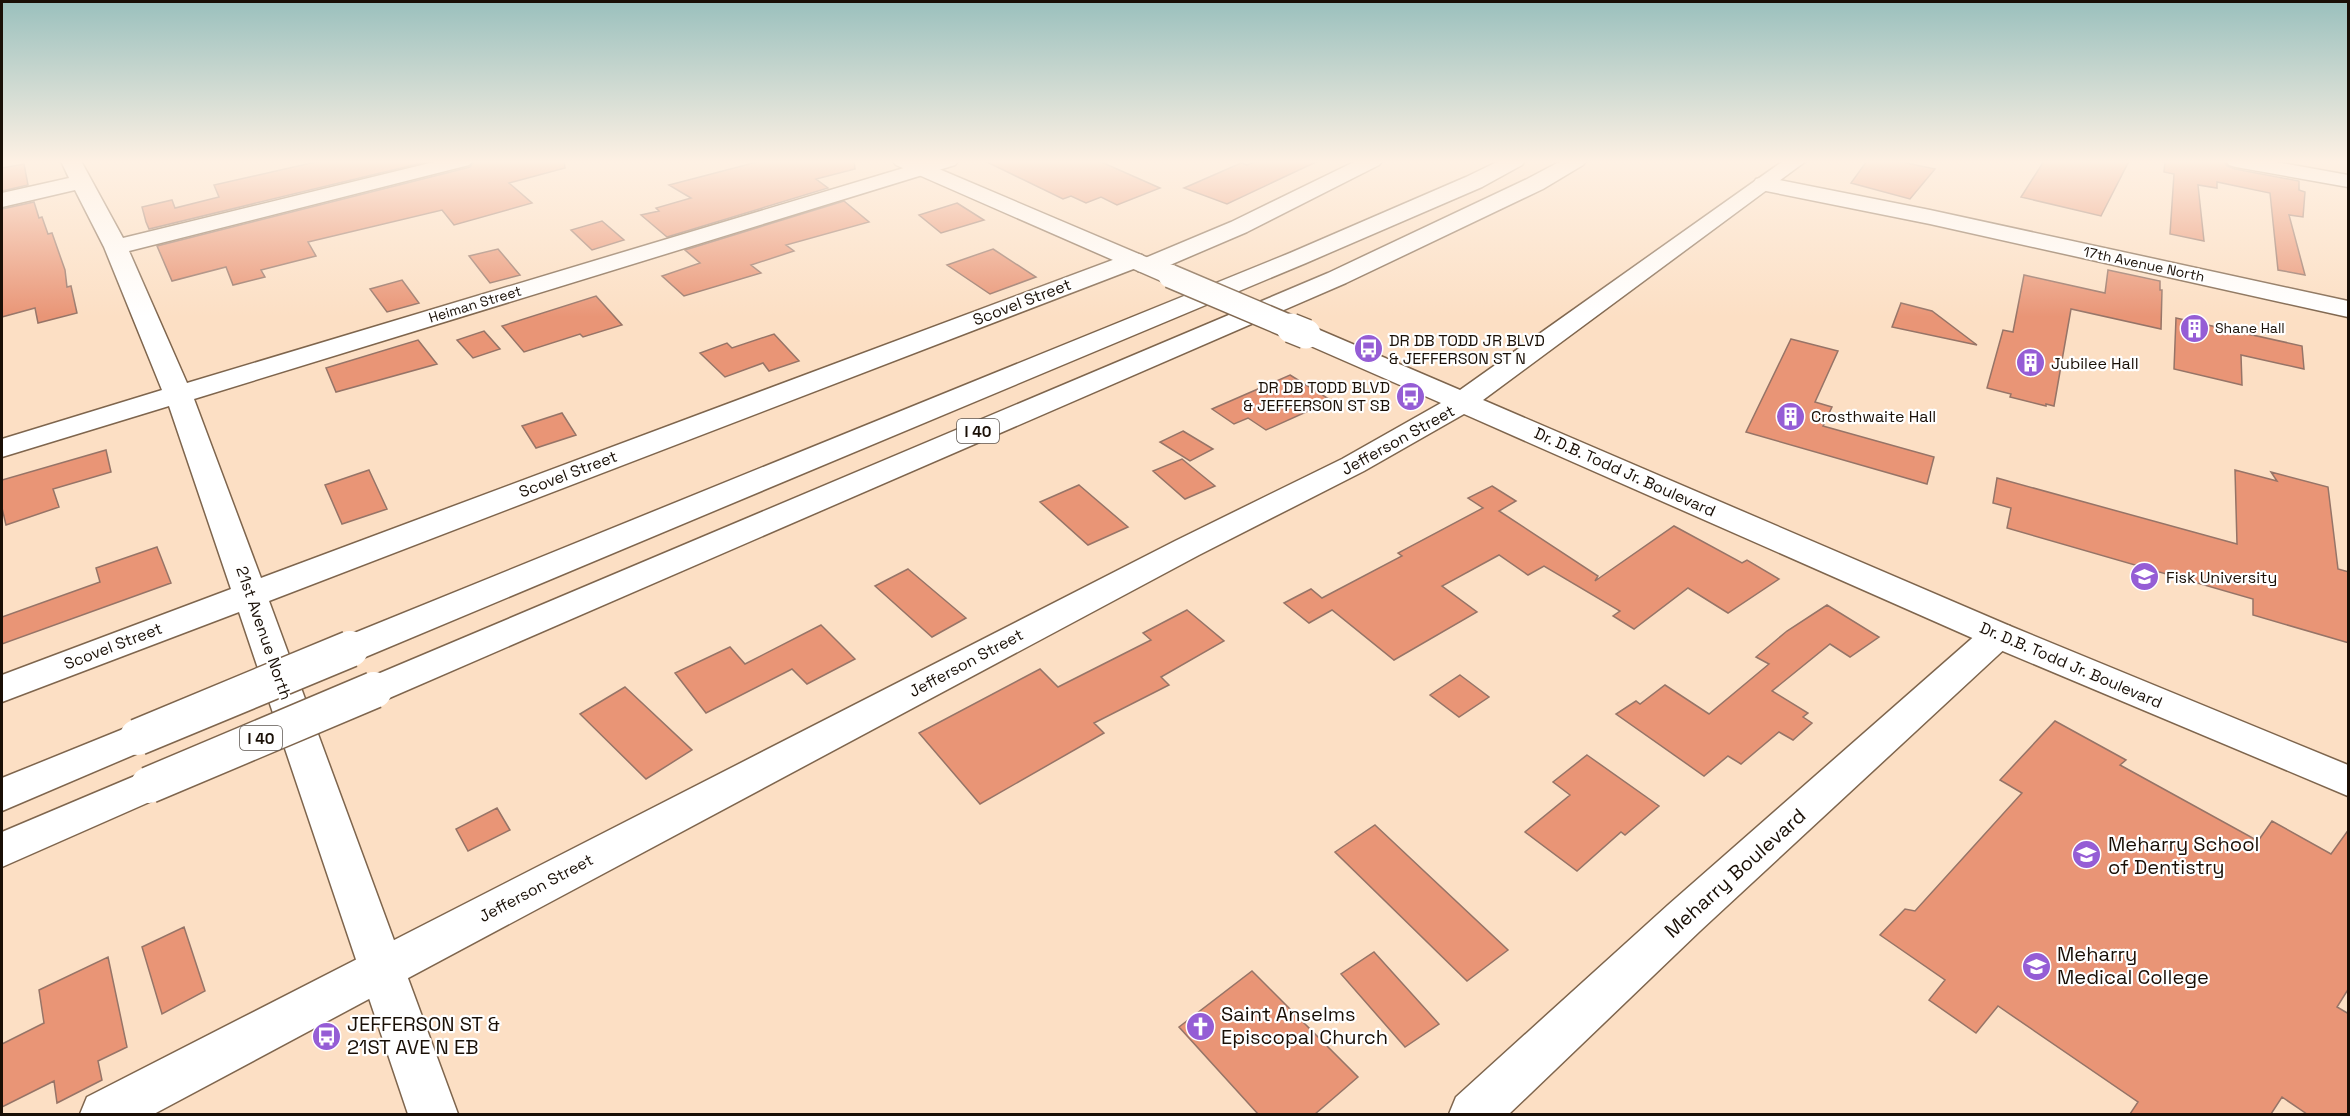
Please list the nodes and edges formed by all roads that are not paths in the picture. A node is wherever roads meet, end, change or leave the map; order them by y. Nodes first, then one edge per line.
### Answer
1 (99, 213) edge
2 (252, 213) edge
3 (759, 213) edge
4 (1025, 213) edge
5 (1267, 213) edge
6 (1402, 213) edge
7 (1474, 213) edge
8 (1724, 213) edge
9 (1910, 213) edge
10 (116, 247) junction
11 (1150, 267) junction
12 (2349, 309) edge
13 (178, 394) junction
14 (1465, 402) junction
15 (2, 448) edge
16 (250, 594) junction
17 (1998, 634) junction
18 (2, 689) edge
19 (2349, 782) edge
20 (2, 795) edge
21 (2, 850) edge
22 (381, 969) junction
23 (105, 1114) edge
24 (433, 1114) edge
25 (1474, 1114) edge

1 - 10 main road, 21st Avenue North
2 - 10 main road
3 - 13 main road, Heiman Street
4 - 11 main road, Dr. D.B. Todd Jr. Boulevard
5 - 11 main road, Scovel Street
6 - 20 main road, I 40, bridge
7 - 21 main road, I 40, bridge
8 - 14 main road, Jefferson Street
9 - 12 main road, 17th Avenue North
10 - 13 main road, 21st Avenue North
11 - 14 main road, Dr. D.B. Todd Jr. Boulevard, bridge
11 - 16 main road, Scovel Street
13 - 15 main road, Heiman Street
13 - 16 main road, 21st Avenue North
14 - 17 main road, Dr. D.B. Todd Jr. Boulevard
14 - 22 main road, Jefferson Street
16 - 18 main road, Scovel Street
16 - 22 main road, 21st Avenue North
17 - 19 main road, Dr. D.B. Todd Jr. Boulevard
17 - 25 main road, Meharry Boulevard
22 - 23 main road, Jefferson Street
22 - 24 main road, 21st Avenue North

